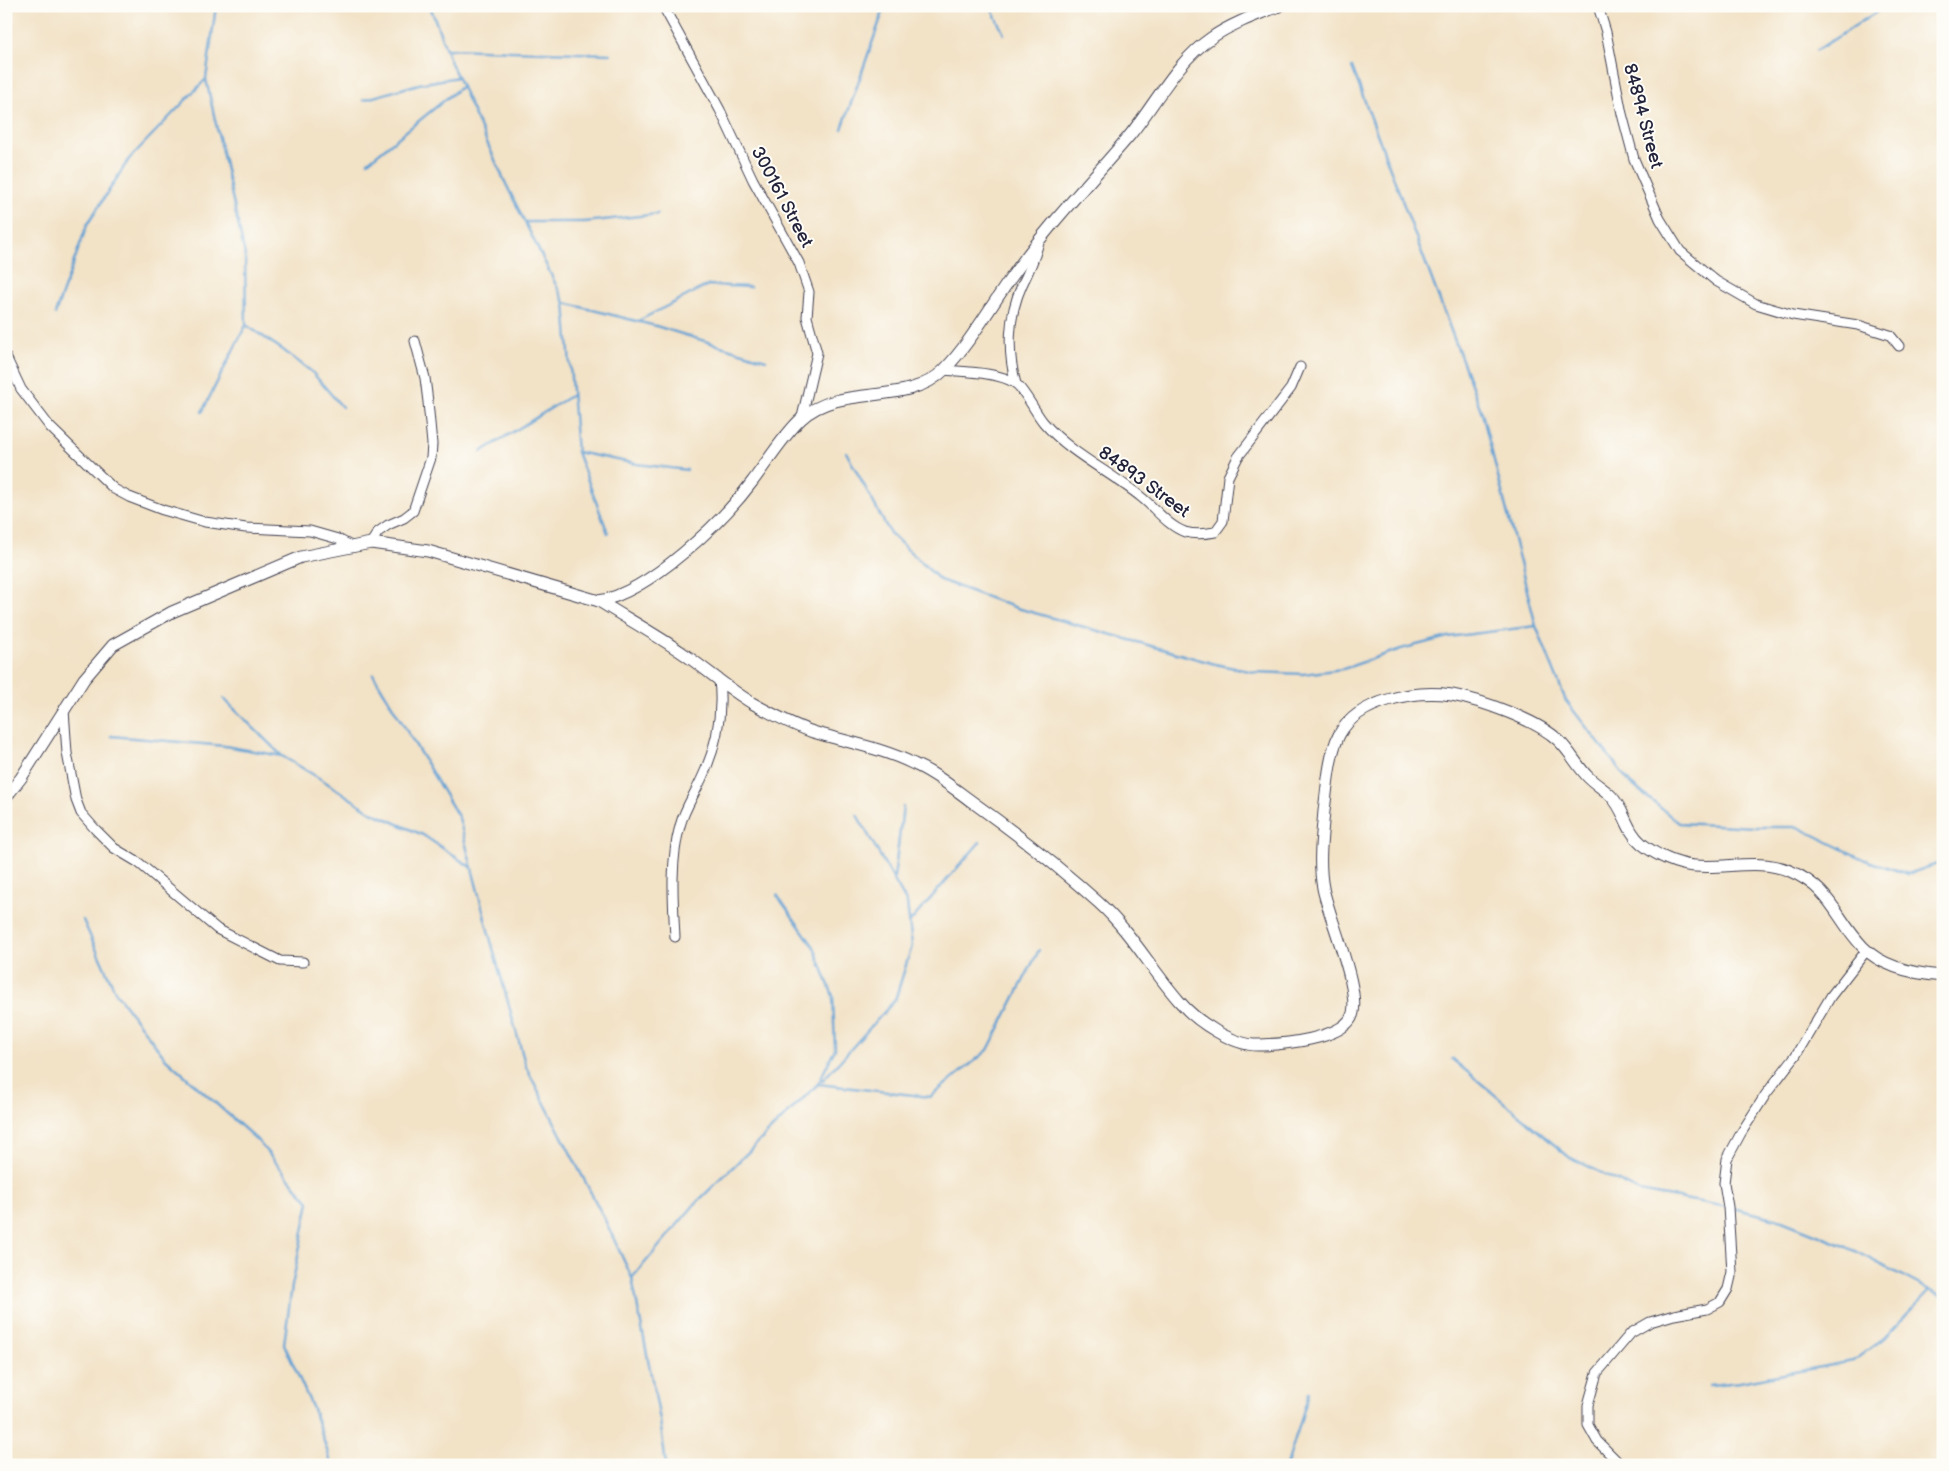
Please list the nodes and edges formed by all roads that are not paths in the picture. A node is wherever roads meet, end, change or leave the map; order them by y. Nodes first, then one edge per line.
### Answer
1 (663, 6) edge
2 (1279, 6) edge
3 (1598, 6) edge
4 (1039, 242) junction
5 (415, 341) dead end
6 (1899, 346) dead end
7 (6, 357) edge
8 (1300, 367) dead end
9 (944, 370) junction
10 (1016, 384) junction
11 (802, 418) junction
12 (371, 544) junction
13 (353, 547) junction
14 (599, 601) junction
15 (719, 680) junction
16 (64, 710) junction
17 (6, 797) edge
18 (675, 937) dead end
19 (1866, 951) junction
20 (304, 962) dead end
21 (1943, 976) edge
22 (1621, 1465) edge

1 - 11 street, 300161 Street
2 - 4 street
3 - 6 street, 84894 Street
4 - 9 street
4 - 10 street, 84893 Street
5 - 12 street
7 - 13 street
8 - 10 street, 84893 Street
9 - 10 street
9 - 11 street
11 - 14 street
12 - 13 street
12 - 14 street
13 - 16 street
14 - 15 street
15 - 18 street
15 - 19 street
16 - 17 street
16 - 20 street
19 - 21 street
19 - 22 street

